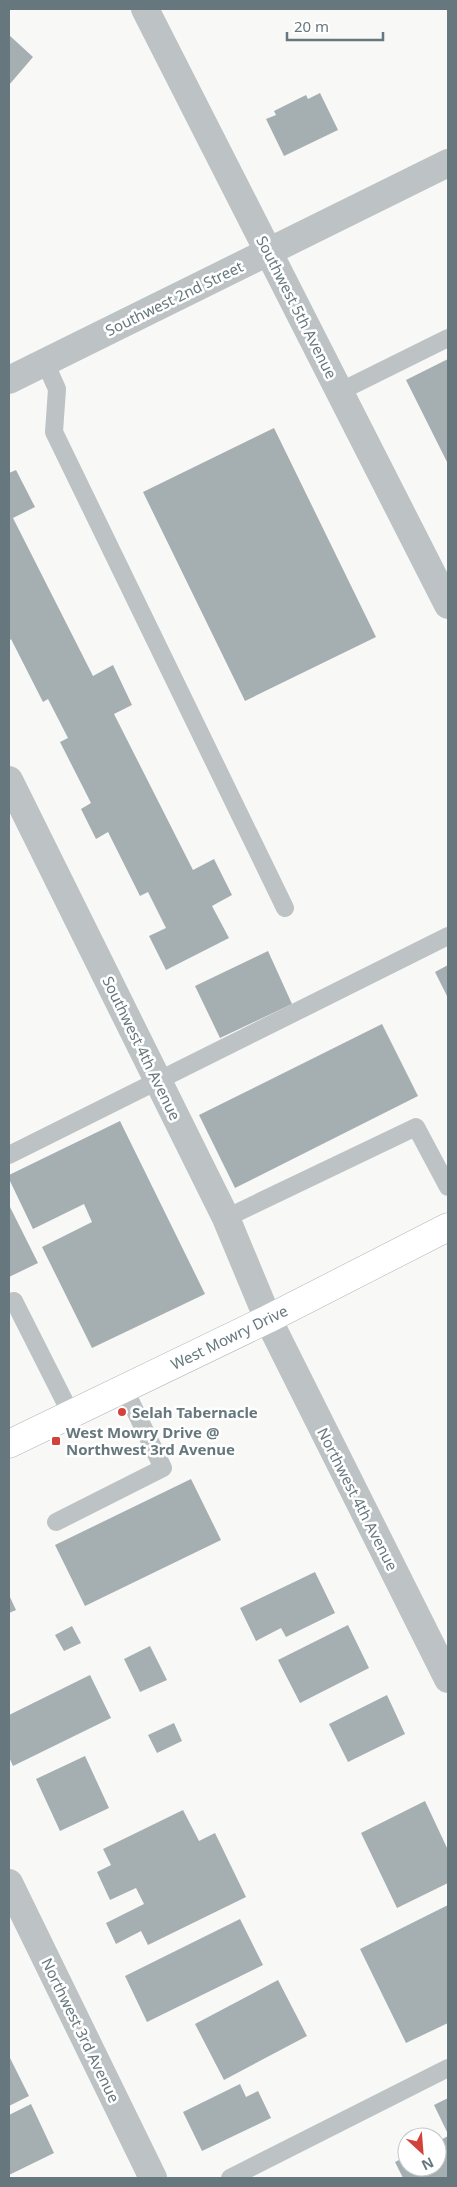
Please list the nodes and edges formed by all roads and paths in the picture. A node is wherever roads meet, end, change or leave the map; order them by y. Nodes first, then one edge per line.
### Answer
1 (145, 9) edge
2 (448, 163) edge
3 (267, 252) junction
4 (448, 338) edge
5 (45, 362) junction
6 (9, 380) edge
7 (339, 392) junction
8 (448, 605) edge
9 (9, 780) edge
10 (285, 908) dead end
11 (448, 936) edge
12 (158, 1081) junction
13 (9, 1155) edge
14 (448, 1187) edge
15 (226, 1218) junction
16 (448, 1227) edge
17 (9, 1304) edge
18 (268, 1319) junction
19 (124, 1388) junction
20 (71, 1414) junction
21 (9, 1444) edge
22 (56, 1522) dead end
23 (448, 1679) edge
24 (9, 1883) edge
25 (448, 2068) edge
26 (153, 2178) edge
27 (230, 2178) edge

1 - 3 street, Southwest 5th Avenue
2 - 3 street, Southwest 2nd Street
3 - 5 street, Southwest 2nd Street
3 - 7 street, Southwest 5th Avenue
4 - 7 lane
5 - 6 street, Southwest 2nd Street
5 - 10 lane
7 - 8 street, Southwest 5th Avenue
9 - 12 street, Southwest 4th Avenue
11 - 12 lane
12 - 13 lane
12 - 15 street, Southwest 4th Avenue
14 - 15 lane
15 - 18 street, Southwest 4th Avenue
16 - 18 street, West Mowry Drive
17 - 20 lane
18 - 19 street, West Mowry Drive
18 - 23 street, Northwest 4th Avenue
19 - 20 street, West Mowry Drive
19 - 22 lane
20 - 21 street, West Mowry Drive
24 - 26 street, Northwest 3rd Avenue
25 - 27 lane

